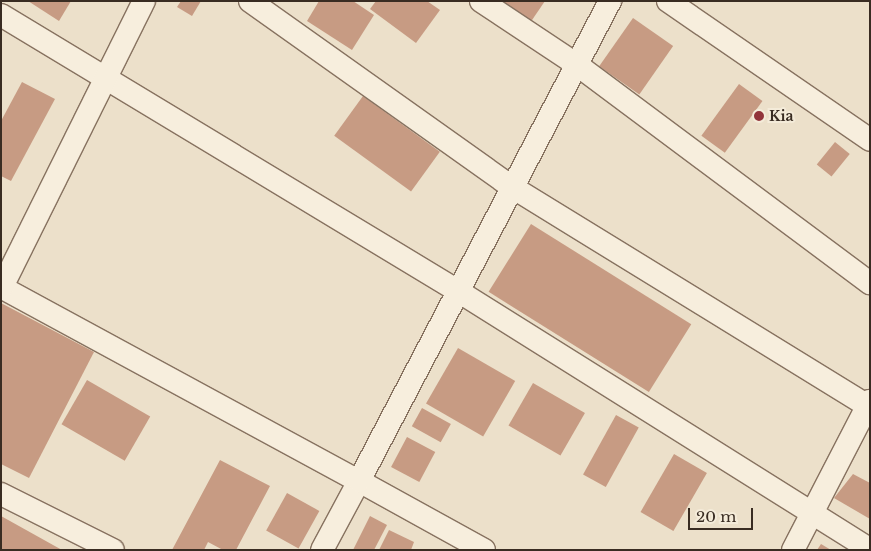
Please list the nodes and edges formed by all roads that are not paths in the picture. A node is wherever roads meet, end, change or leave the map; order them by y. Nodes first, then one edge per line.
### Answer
1 (144, 1) edge
2 (250, 1) edge
3 (481, 1) edge
4 (610, 1) edge
5 (668, 1) edge
6 (1, 14) edge
7 (576, 64) junction
8 (107, 78) junction
9 (870, 140) edge
10 (512, 187) junction
11 (870, 283) edge
12 (1, 287) edge
13 (458, 292) junction
14 (869, 405) edge
15 (359, 481) junction
16 (1, 494) edge
17 (811, 515) junction
18 (870, 549) edge
19 (113, 550) edge
20 (322, 550) edge
21 (484, 550) edge
22 (793, 550) edge

1 - 8 street
2 - 10 street
3 - 7 street
4 - 7 street
5 - 9 street
6 - 8 street
7 - 10 street
7 - 11 street
8 - 12 street
8 - 13 street
10 - 13 street
10 - 14 street
12 - 15 street
13 - 15 street
13 - 17 street
14 - 17 street
15 - 20 street
15 - 21 street
16 - 19 street
17 - 18 street
17 - 22 street

